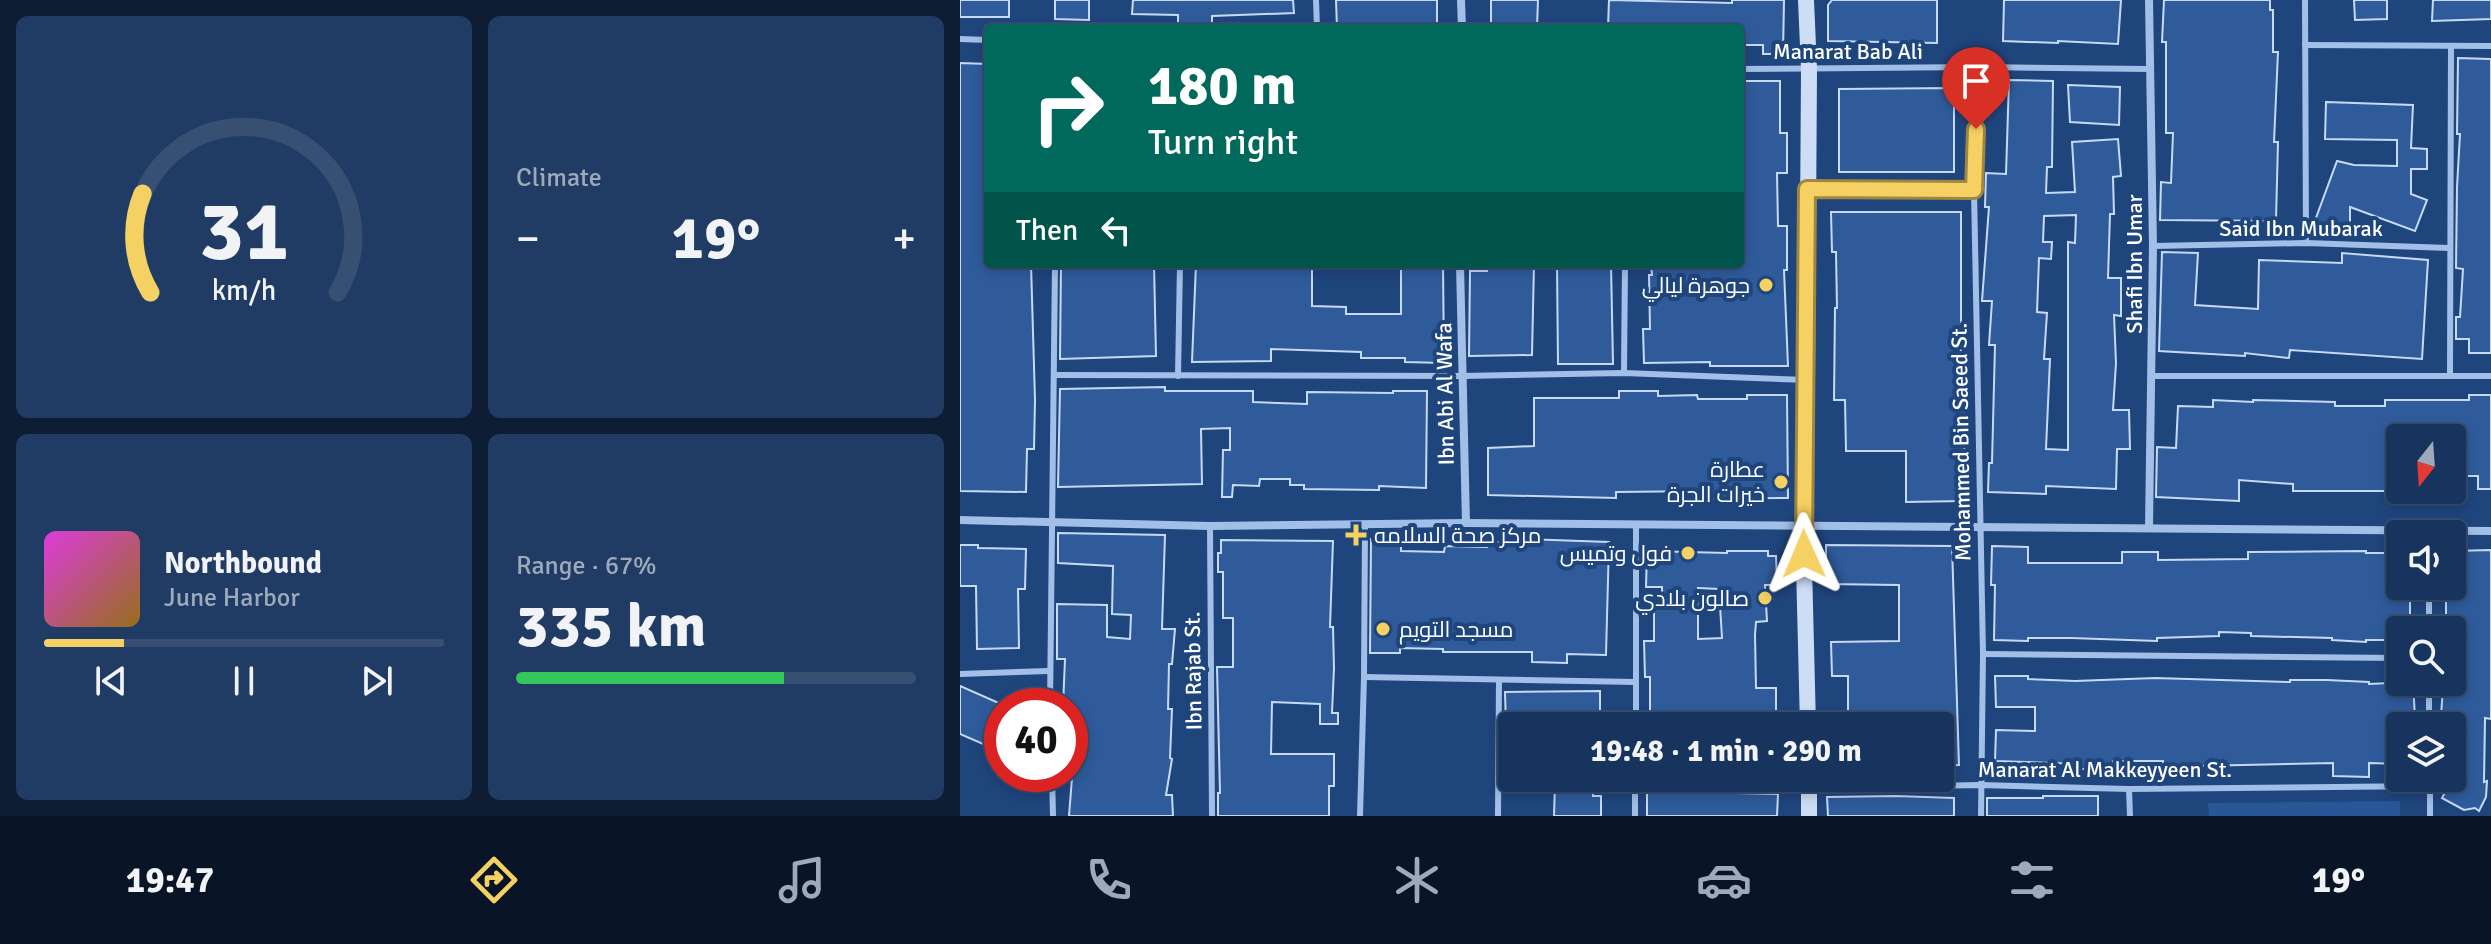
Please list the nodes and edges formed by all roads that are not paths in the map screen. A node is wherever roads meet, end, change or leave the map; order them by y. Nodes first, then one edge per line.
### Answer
1 (1316, 0) edge
2 (1461, 0) edge
3 (1806, 0) edge
4 (2149, 0) edge
5 (2305, 0) edge
6 (1317, 24) edge
7 (1462, 24) edge
8 (960, 39) edge
9 (984, 40) edge
10 (2305, 45) junction
11 (2491, 46) edge
12 (2451, 47) junction
13 (1977, 67) junction
14 (1744, 69) edge
15 (1809, 69) junction
16 (2149, 69) junction
17 (1807, 189) junction
18 (1974, 190) junction
19 (2306, 243) junction
20 (2153, 246) junction
21 (2449, 248) junction
22 (1055, 268) edge
23 (1180, 268) edge
24 (1460, 268) edge
25 (1625, 268) edge
26 (1624, 373) junction
27 (1054, 375) junction
28 (1178, 376) junction
29 (1462, 376) junction
30 (2152, 376) junction
31 (2450, 376) junction
32 (2491, 376) edge
33 (1807, 380) junction
34 (960, 520) edge
35 (1054, 522) junction
36 (1466, 523) junction
37 (1210, 526) junction
38 (1365, 526) junction
39 (1636, 526) junction
40 (1803, 526) junction
41 (1981, 526) junction
42 (2149, 528) junction
43 (2386, 531) edge
44 (2466, 531) edge
45 (2491, 531) edge
46 (1983, 654) junction
47 (2386, 658) edge
48 (1049, 671) junction
49 (960, 674) edge
50 (1364, 677) junction
51 (1499, 680) junction
52 (1636, 682) junction
53 (1049, 688) edge
54 (1636, 712) edge
55 (1808, 712) edge
56 (2386, 783) edge
57 (1954, 785) edge
58 (1981, 785) junction
59 (2129, 789) junction
60 (1052, 792) edge
61 (1635, 792) edge
62 (1809, 792) edge
63 (2430, 792) edge
64 (1053, 816) edge
65 (1212, 816) edge
66 (1360, 816) edge
67 (1498, 816) edge
68 (1635, 816) edge
69 (1809, 816) edge
70 (1981, 816) edge
71 (2130, 816) edge
72 (2430, 816) edge

1 - 6 lane
2 - 7 street
3 - 15 street
4 - 16 street, Shafi Ibn Umar
5 - 10 lane
8 - 9 lane
10 - 12 lane
10 - 19 lane
11 - 12 lane
12 - 21 lane
13 - 15 lane, Manarat Bab Ali
13 - 16 lane, Manarat Bab Ali
13 - 18 lane, Mohammed Bin Saeed St.
14 - 15 lane, Manarat Bab Ali
15 - 17 street
16 - 20 street, Shafi Ibn Umar
17 - 18 lane
17 - 33 street
18 - 41 lane, Mohammed Bin Saeed St.
19 - 20 lane, Said Ibn Mubarak
19 - 21 lane, Said Ibn Mubarak
20 - 30 street, Shafi Ibn Umar
21 - 31 lane
22 - 27 lane
23 - 28 lane
24 - 29 street, Ibn Abi Al Wafa
25 - 26 lane
26 - 29 lane
26 - 33 lane
27 - 28 lane
27 - 35 lane
28 - 29 lane
29 - 36 street, Ibn Abi Al Wafa
30 - 31 lane
30 - 42 street, Shafi Ibn Umar
31 - 32 lane
33 - 40 street
34 - 35 street
35 - 37 street
35 - 48 lane
36 - 38 street
36 - 39 street
37 - 38 street
37 - 65 lane, Ibn Rajab St.
38 - 50 lane
39 - 40 street
39 - 52 lane
40 - 41 street
40 - 55 street
41 - 42 street
41 - 46 lane, Mohammed Bin Saeed St.
42 - 43 street
44 - 45 street
46 - 47 lane
46 - 58 lane, Mohammed Bin Saeed St.
48 - 49 lane
48 - 53 lane
50 - 51 lane
50 - 66 lane
51 - 52 lane
51 - 67 lane
52 - 54 lane
56 - 59 lane, Manarat Al Makkeyyeen St.
57 - 58 lane, Manarat Al Makkeyyeen St.
58 - 59 lane, Manarat Al Makkeyyeen St.
58 - 70 lane, Mohammed Bin Saeed St.
59 - 71 lane
60 - 64 lane
61 - 68 lane
62 - 69 street
63 - 72 lane

